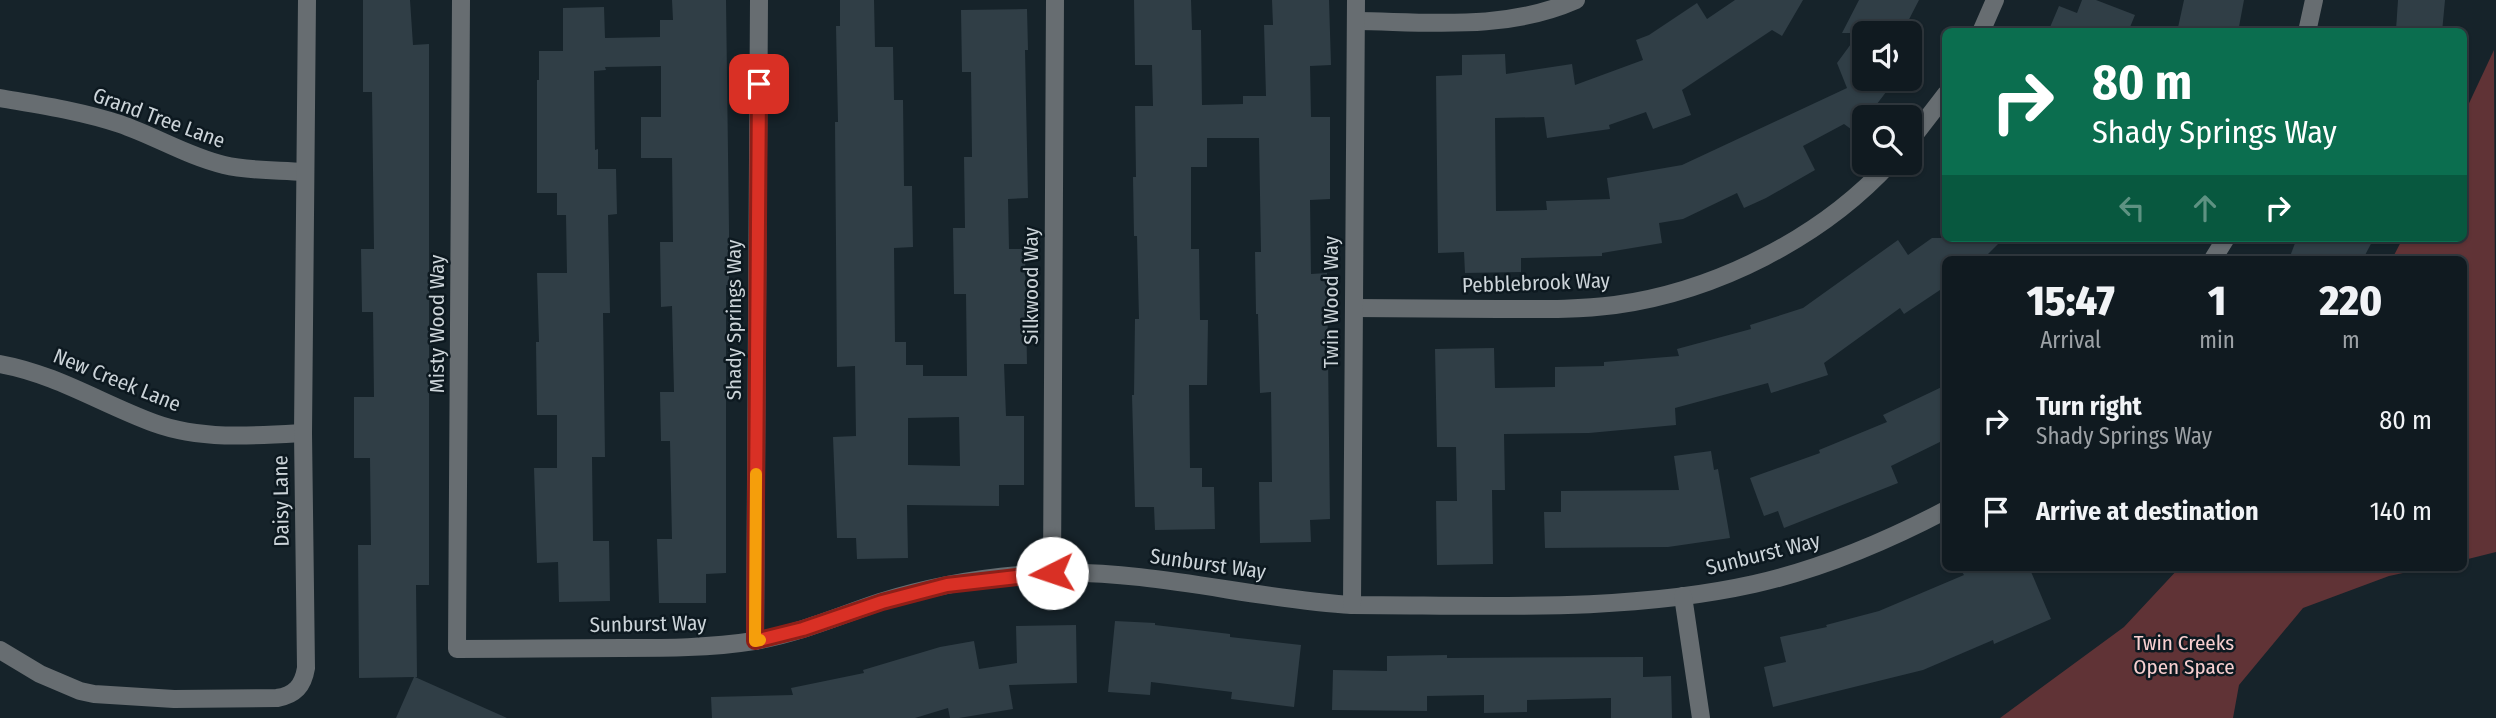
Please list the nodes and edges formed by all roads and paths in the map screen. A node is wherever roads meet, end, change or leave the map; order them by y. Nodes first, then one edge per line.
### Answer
1 (307, 0) edge
2 (461, 0) edge
3 (759, 0) edge
4 (1055, 0) edge
5 (1356, 0) edge
6 (1576, 0) edge
7 (1995, 0) edge
8 (2314, 0) edge
9 (1356, 21) junction
10 (1983, 28) edge
11 (2308, 28) edge
12 (0, 97) edge
13 (1942, 99) edge
14 (1922, 125) edge
15 (304, 172) junction
16 (1877, 175) edge
17 (1354, 308) junction
18 (0, 363) edge
19 (303, 433) junction
20 (1942, 512) edge
21 (1052, 573) junction
22 (1683, 596) junction
23 (1352, 605) junction
24 (755, 641) junction
25 (457, 649) joint
26 (0, 650) edge
27 (1702, 718) edge

1 - 15 street, Daisy Lane
2 - 25 street, Misty Wood Way
3 - 24 street, Shady Springs Way
4 - 21 street, Silkwood Way
5 - 9 street, Twin Wood Way
6 - 9 street
7 - 10 street
8 - 11 street
9 - 17 street, Twin Wood Way
12 - 15 street, Grand Tree Lane
13 - 14 street
15 - 19 street, Daisy Lane
16 - 17 street, Pebblebrook Way
17 - 23 street, Twin Wood Way
18 - 19 street, New Creek Lane
19 - 26 street, Daisy Lane
20 - 22 street, Sunburst Way
21 - 23 street, Sunburst Way
21 - 24 street, Sunburst Way
22 - 23 street, Sunburst Way
22 - 27 street
24 - 25 street, Sunburst Way

